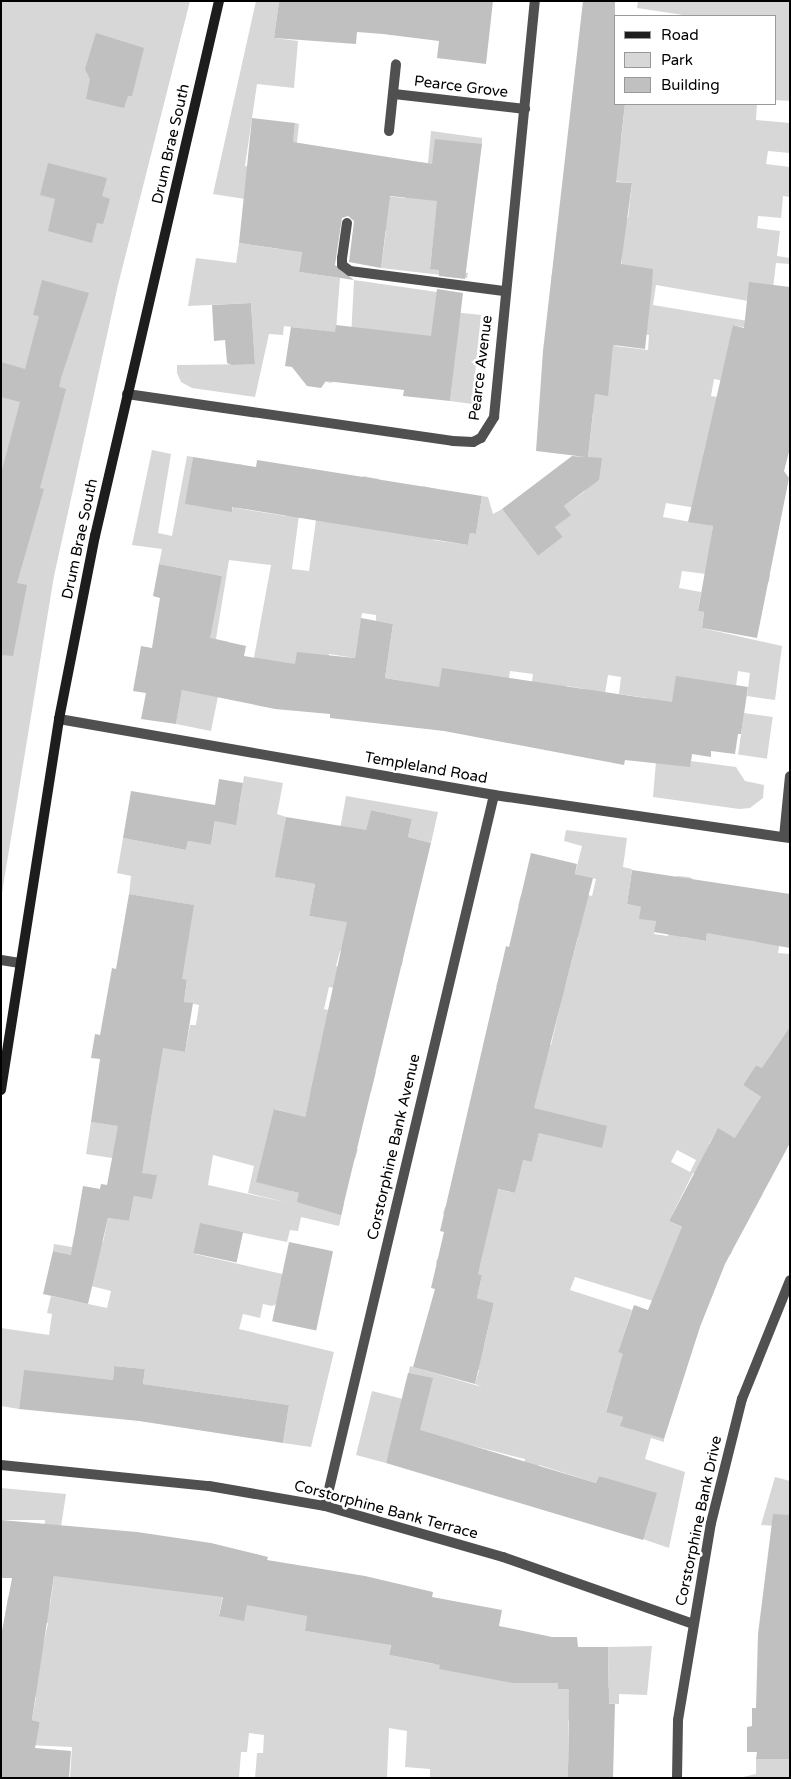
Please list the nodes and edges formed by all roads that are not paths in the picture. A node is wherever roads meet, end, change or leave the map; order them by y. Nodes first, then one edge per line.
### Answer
1 (219, 1) edge
2 (535, 1) edge
3 (396, 64) dead end
4 (394, 94) junction
5 (525, 109) junction
6 (388, 131) dead end
7 (347, 223) dead end
8 (504, 291) junction
9 (127, 394) junction
10 (59, 719) junction
11 (790, 776) edge
12 (494, 795) junction
13 (787, 838) edge
14 (1, 960) edge
15 (20, 963) junction
16 (1, 1090) edge
17 (790, 1280) edge
18 (1, 1465) edge
19 (325, 1506) junction
20 (693, 1624) junction
21 (677, 1778) edge

1 - 9 main road, Drum Brae South
2 - 5 street, Pearce Avenue
3 - 4 street, Pearce Grove
4 - 5 street, Pearce Grove
4 - 6 street, Pearce Grove
5 - 8 street, Pearce Avenue
7 - 8 street
8 - 9 street, Pearce Avenue
9 - 10 main road, Drum Brae South
10 - 12 street, Templeland Road
10 - 15 main road, Drum Brae South
11 - 13 street
12 - 13 street, Templeland Road
12 - 19 street, Corstorphine Bank Avenue
14 - 15 street
15 - 16 main road, Drum Brae South
17 - 20 street, Corstorphine Bank Drive
18 - 19 street, Corstorphine Bank Terrace
19 - 20 street, Corstorphine Bank Terrace
20 - 21 street, Corstorphine Bank Drive

